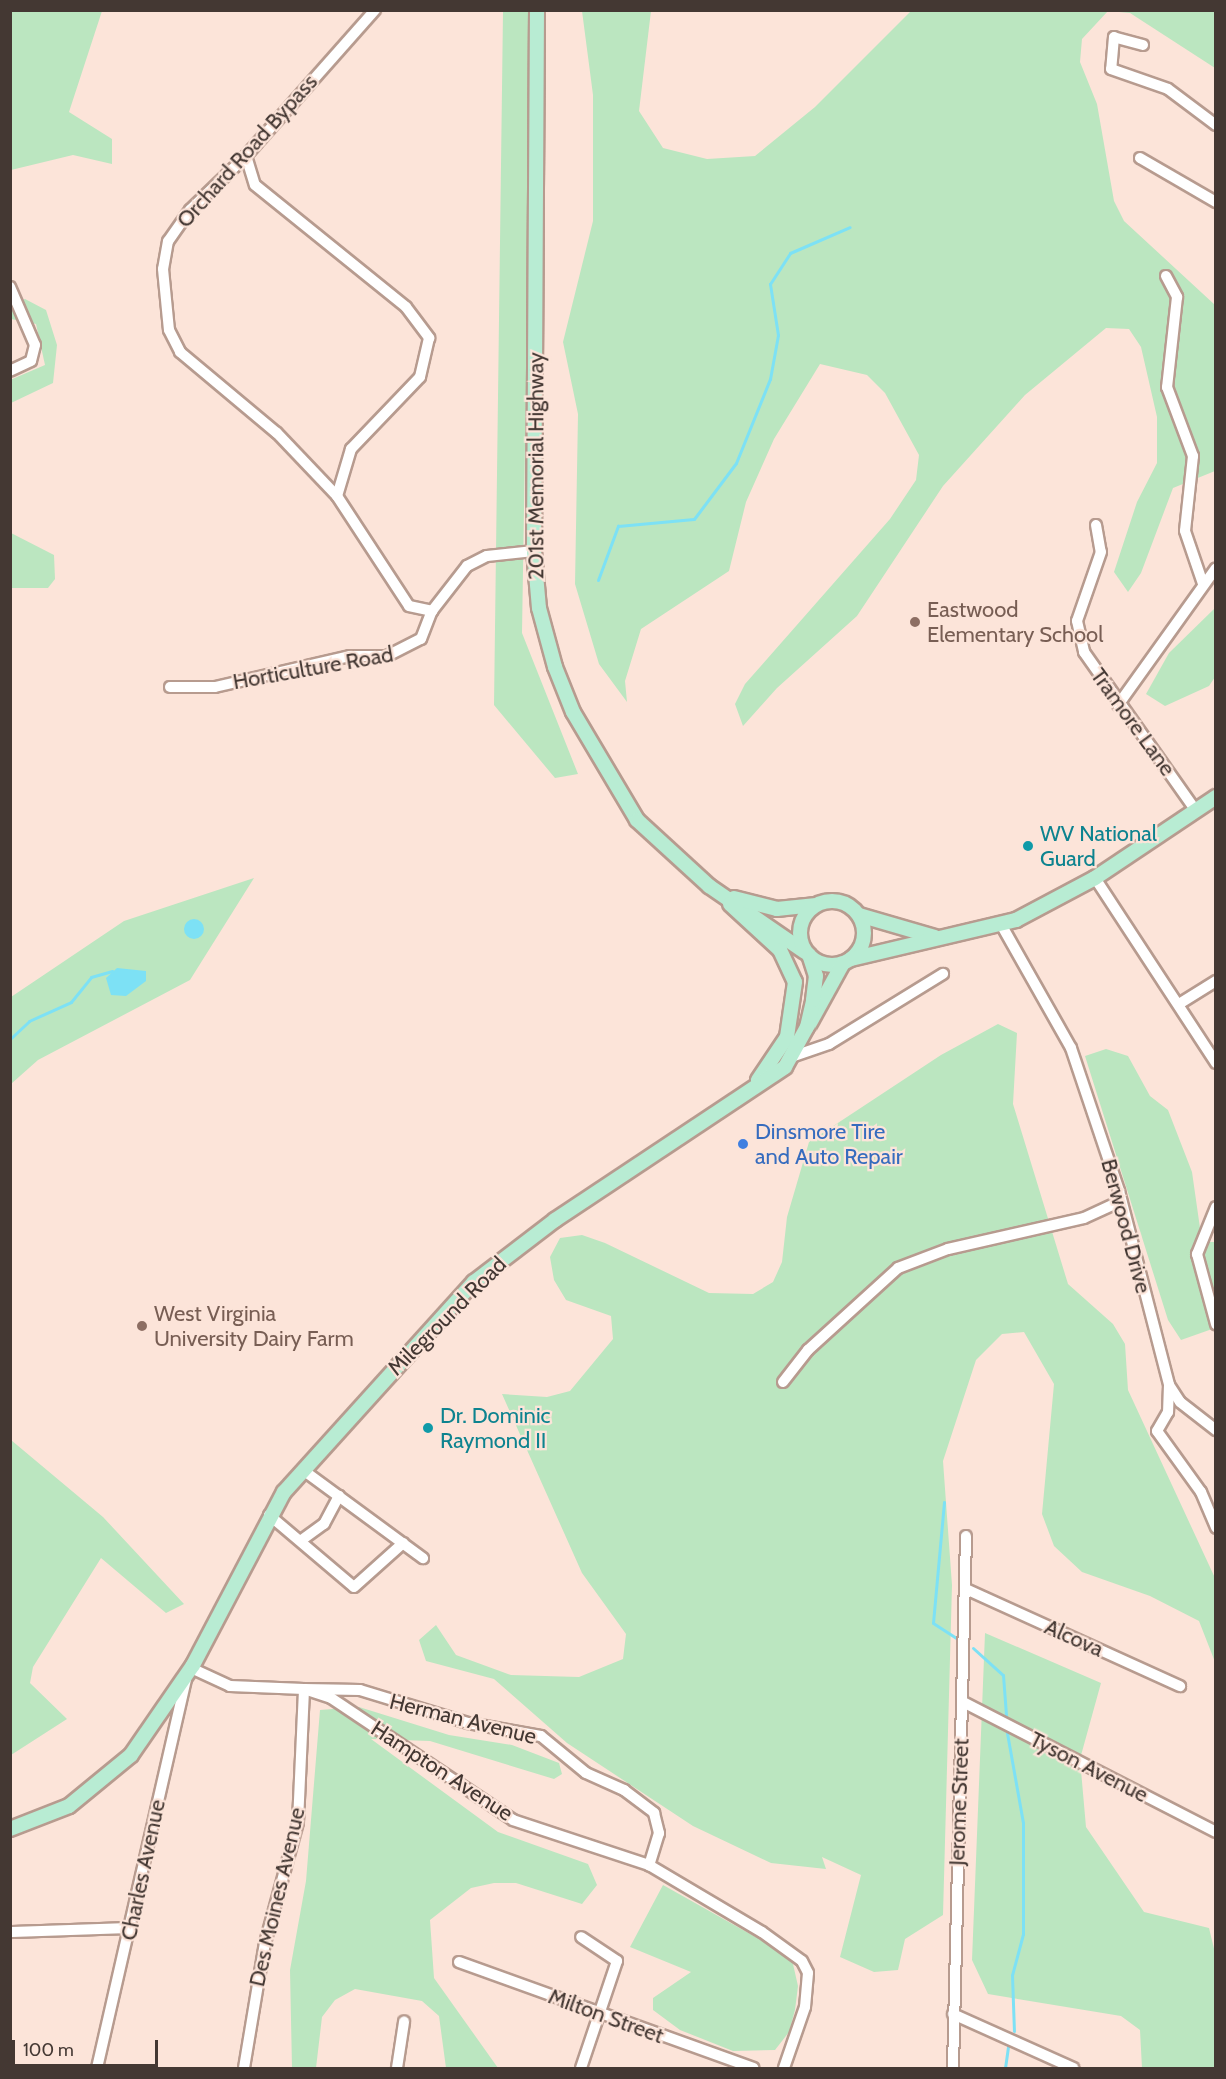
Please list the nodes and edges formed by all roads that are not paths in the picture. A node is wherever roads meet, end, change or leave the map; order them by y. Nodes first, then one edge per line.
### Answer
1 (375, 10) edge
2 (537, 10) edge
3 (1143, 45) dead end
4 (1215, 125) edge
5 (246, 156) junction
6 (1140, 158) dead end
7 (1215, 201) edge
8 (1166, 276) dead end
9 (10, 287) edge
10 (10, 371) edge
11 (338, 496) junction
12 (1096, 525) dead end
13 (534, 551) junction
14 (1215, 568) edge
15 (1203, 584) junction
16 (432, 611) junction
17 (170, 687) dead end
18 (1118, 705) junction
19 (1215, 798) edge
20 (1196, 811) junction
21 (1095, 878) junction
22 (722, 896) junction
23 (814, 905) junction
24 (859, 915) junction
25 (1002, 926) junction
26 (937, 938) junction
27 (807, 954) junction
28 (847, 961) junction
29 (943, 974) dead end
30 (1215, 981) edge
31 (1179, 1004) junction
32 (807, 1027) junction
33 (794, 1056) junction
34 (1215, 1063) edge
35 (737, 1102) junction
36 (1121, 1201) junction
37 (1215, 1207) edge
38 (1215, 1324) edge
39 (783, 1382) dead end
40 (1169, 1385) junction
41 (1215, 1430) edge
42 (303, 1470) junction
43 (339, 1496) junction
44 (269, 1515) junction
45 (1215, 1528) edge
46 (966, 1536) dead end
47 (303, 1539) junction
48 (403, 1543) junction
49 (423, 1558) dead end
50 (968, 1590) junction
51 (191, 1668) junction
52 (1180, 1686) dead end
53 (304, 1689) junction
54 (963, 1702) junction
55 (10, 1829) edge
56 (1215, 1832) edge
57 (649, 1865) junction
58 (131, 1928) junction
59 (10, 1932) edge
60 (581, 1937) dead end
61 (459, 1962) dead end
62 (597, 2014) junction
63 (953, 2014) junction
64 (404, 2022) dead end
65 (97, 2068) edge
66 (244, 2068) edge
67 (397, 2068) edge
68 (581, 2068) edge
69 (753, 2068) edge
70 (784, 2068) edge
71 (953, 2068) edge
72 (1073, 2068) edge

1 - 5 street, Orchard Road Bypass
2 - 13 main road, 201st Memorial Highway
3 - 4 street
5 - 11 street, Orchard Road Bypass
5 - 11 street
6 - 7 street
8 - 15 street
9 - 10 street
11 - 16 street, Orchard Road Bypass
12 - 18 street, Tramore Lane
13 - 16 street
13 - 22 main road, 201st Memorial Highway
14 - 15 street
15 - 18 street
16 - 17 street, Horticulture Road
18 - 20 street, Tramore Lane
19 - 20 main road
20 - 21 main road
21 - 25 main road
21 - 31 street
22 - 23 main road, 201st Memorial Highway
22 - 27 main road, 201st Memorial Highway
22 - 35 main road
23 - 24 main road
23 - 27 main road
24 - 26 main road
24 - 28 main road
25 - 26 main road
25 - 36 street, Berwood Drive
26 - 28 main road
27 - 28 main road
27 - 32 main road, Mileground Road
28 - 32 main road, Mileground Road
29 - 33 street, Mileground Road
30 - 31 street
31 - 34 street
32 - 33 main road, Mileground Road
33 - 35 main road, Mileground Road
35 - 42 main road, Mileground Road
36 - 39 street
36 - 40 street, Berwood Drive
37 - 38 street
40 - 41 street
40 - 45 street, Berwood Drive
42 - 43 street
42 - 44 main road, Mileground Road
43 - 47 street
43 - 48 street
44 - 47 street
44 - 51 main road, Mileground Road
46 - 50 street, Jerome Street
47 - 48 street
48 - 49 street
50 - 52 street, Alcova
50 - 54 street, Jerome Street
51 - 53 street, Hampton Avenue
51 - 55 main road, Mileground Road
51 - 58 street, Charles Avenue
53 - 57 street, Hampton Avenue
53 - 57 street, Herman Avenue
53 - 66 street, Des Moines Avenue
54 - 56 street, Tyson Avenue
54 - 63 street, Jerome Street
57 - 70 street, Hampton Avenue
58 - 59 street
58 - 65 street, Charles Avenue
60 - 62 street
61 - 62 street, Milton Street
62 - 68 street
62 - 69 street, Milton Street
63 - 71 street, Jerome Street
63 - 72 street
64 - 67 street

